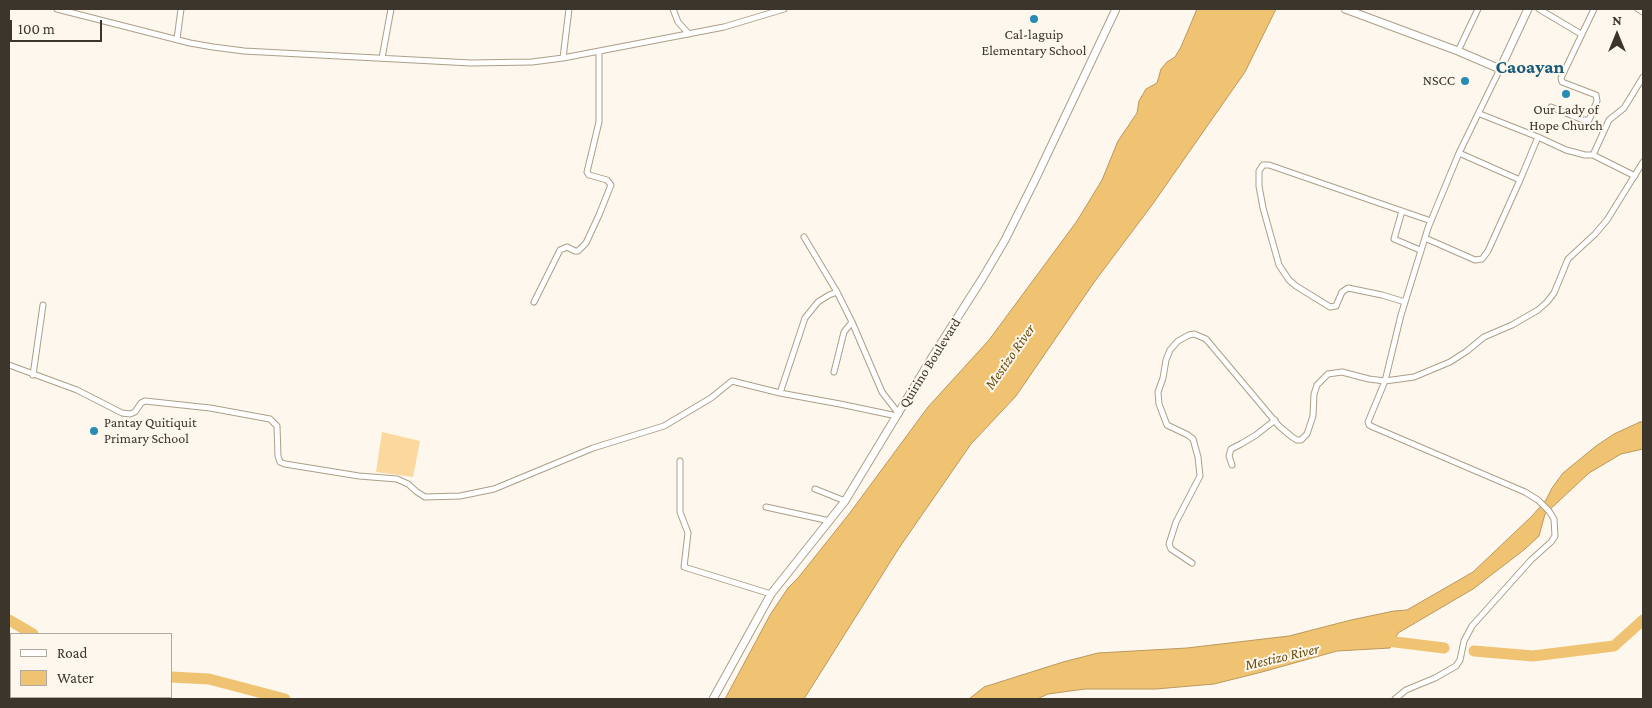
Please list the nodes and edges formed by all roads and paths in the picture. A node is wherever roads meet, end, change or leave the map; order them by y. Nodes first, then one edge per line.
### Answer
1 (57, 9) edge
2 (181, 9) edge
3 (391, 9) edge
4 (569, 9) edge
5 (673, 9) edge
6 (784, 9) edge
7 (1116, 9) edge
8 (1345, 9) edge
9 (1478, 9) edge
10 (1528, 9) edge
11 (1539, 9) edge
12 (1594, 9) edge
13 (1638, 9) edge
14 (1643, 12) edge
15 (689, 34) junction
16 (1581, 34) junction
17 (177, 39) junction
18 (599, 51) junction
19 (1458, 51) junction
20 (382, 58) junction
21 (563, 58) junction
22 (1500, 69) junction
23 (1643, 77) edge
24 (1551, 107) dead end
25 (1480, 114) junction
26 (1538, 137) junction
27 (1459, 153) junction
28 (1593, 155) junction
29 (1643, 162) edge
30 (1634, 176) junction
31 (1520, 180) junction
32 (1402, 211) junction
33 (1431, 221) junction
34 (804, 236) dead end
35 (1425, 238) junction
36 (1420, 250) junction
37 (837, 292) junction
38 (534, 302) dead end
39 (1406, 302) junction
40 (44, 305) dead end
41 (852, 322) junction
42 (9, 365) edge
43 (834, 372) dead end
44 (33, 375) junction
45 (1384, 383) junction
46 (780, 393) junction
47 (898, 415) junction
48 (1275, 420) junction
49 (680, 461) dead end
50 (1232, 465) dead end
51 (815, 489) dead end
52 (845, 501) junction
53 (766, 507) dead end
54 (830, 521) junction
55 (1192, 563) dead end
56 (771, 594) junction
57 (713, 699) edge
58 (1395, 699) edge

1 - 17 street
2 - 17 street
3 - 20 street
4 - 21 street
5 - 15 street
6 - 15 street
7 - 47 street, Quirino Boulevard
8 - 19 street
9 - 19 street
10 - 22 street
11 - 16 street
12 - 16 street
13 - 14 street
15 - 18 street
16 - 24 street
17 - 20 street
18 - 21 street
18 - 38 street
19 - 22 street
20 - 21 street
22 - 25 street
23 - 28 street
25 - 26 street
25 - 27 street
26 - 28 street
26 - 31 street
27 - 31 street
27 - 33 street
28 - 30 street
29 - 30 street
30 - 45 street
31 - 35 street
32 - 33 street
32 - 36 street
32 - 39 street
33 - 35 street
34 - 37 street
35 - 36 street
36 - 39 street
37 - 41 street
37 - 46 street
39 - 45 street
40 - 44 street
41 - 43 street
41 - 47 street
42 - 44 street
44 - 46 street
45 - 48 street
45 - 58 street
46 - 47 street
47 - 52 street, Quirino Boulevard
48 - 50 street
48 - 55 street
49 - 56 street
51 - 52 street
52 - 54 street, Quirino Boulevard
53 - 54 street
54 - 56 street, Quirino Boulevard
56 - 57 street, Quirino Boulevard

